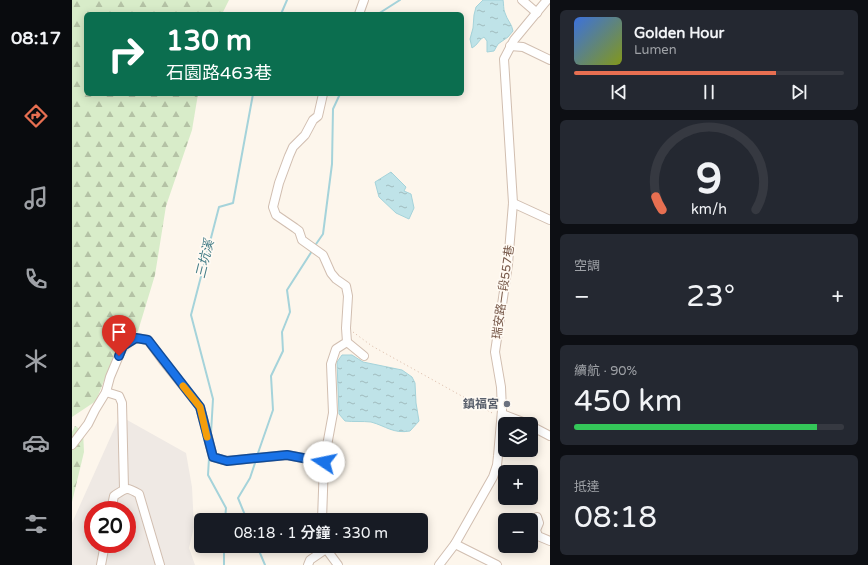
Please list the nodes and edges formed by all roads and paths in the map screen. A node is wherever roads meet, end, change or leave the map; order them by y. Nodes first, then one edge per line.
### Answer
1 (364, 0) edge
2 (522, 0) edge
3 (547, 0) edge
4 (360, 12) edge
5 (537, 13) junction
6 (510, 46) junction
7 (550, 60) edge
8 (323, 96) edge
9 (513, 203) junction
10 (550, 220) edge
11 (346, 328) junction
12 (347, 342) junction
13 (364, 356) dead end
14 (106, 392) junction
15 (501, 416) junction
16 (504, 417) edge
17 (538, 430) edge
18 (550, 436) edge
19 (72, 445) edge
20 (324, 462) junction
21 (124, 489) junction
22 (113, 501) edge
23 (322, 513) edge
24 (538, 536) edge
25 (550, 541) edge
26 (455, 544) junction
27 (103, 553) edge
28 (319, 553) edge
29 (330, 553) edge
30 (101, 565) edge
31 (160, 565) edge
32 (308, 565) edge
33 (338, 565) edge
34 (439, 565) edge
35 (498, 565) edge

1 - 4 street
2 - 5 street
3 - 5 street, 瑞安路一段557巷
5 - 6 street, 瑞安路一段557巷
6 - 7 street
6 - 9 street, 瑞安路一段557巷
8 - 11 street
9 - 10 street
9 - 15 street, 瑞安路一段557巷
11 - 12 street
11 - 15 path
12 - 13 street
12 - 20 street
14 - 19 street
14 - 20 street
14 - 21 street
15 - 16 street
15 - 26 street, 瑞安路一段557巷
17 - 18 street
20 - 23 street
21 - 22 street
21 - 31 street
24 - 25 street
26 - 34 street, 瑞安路一段557巷
26 - 35 street
27 - 30 street
28 - 32 street
29 - 33 street

